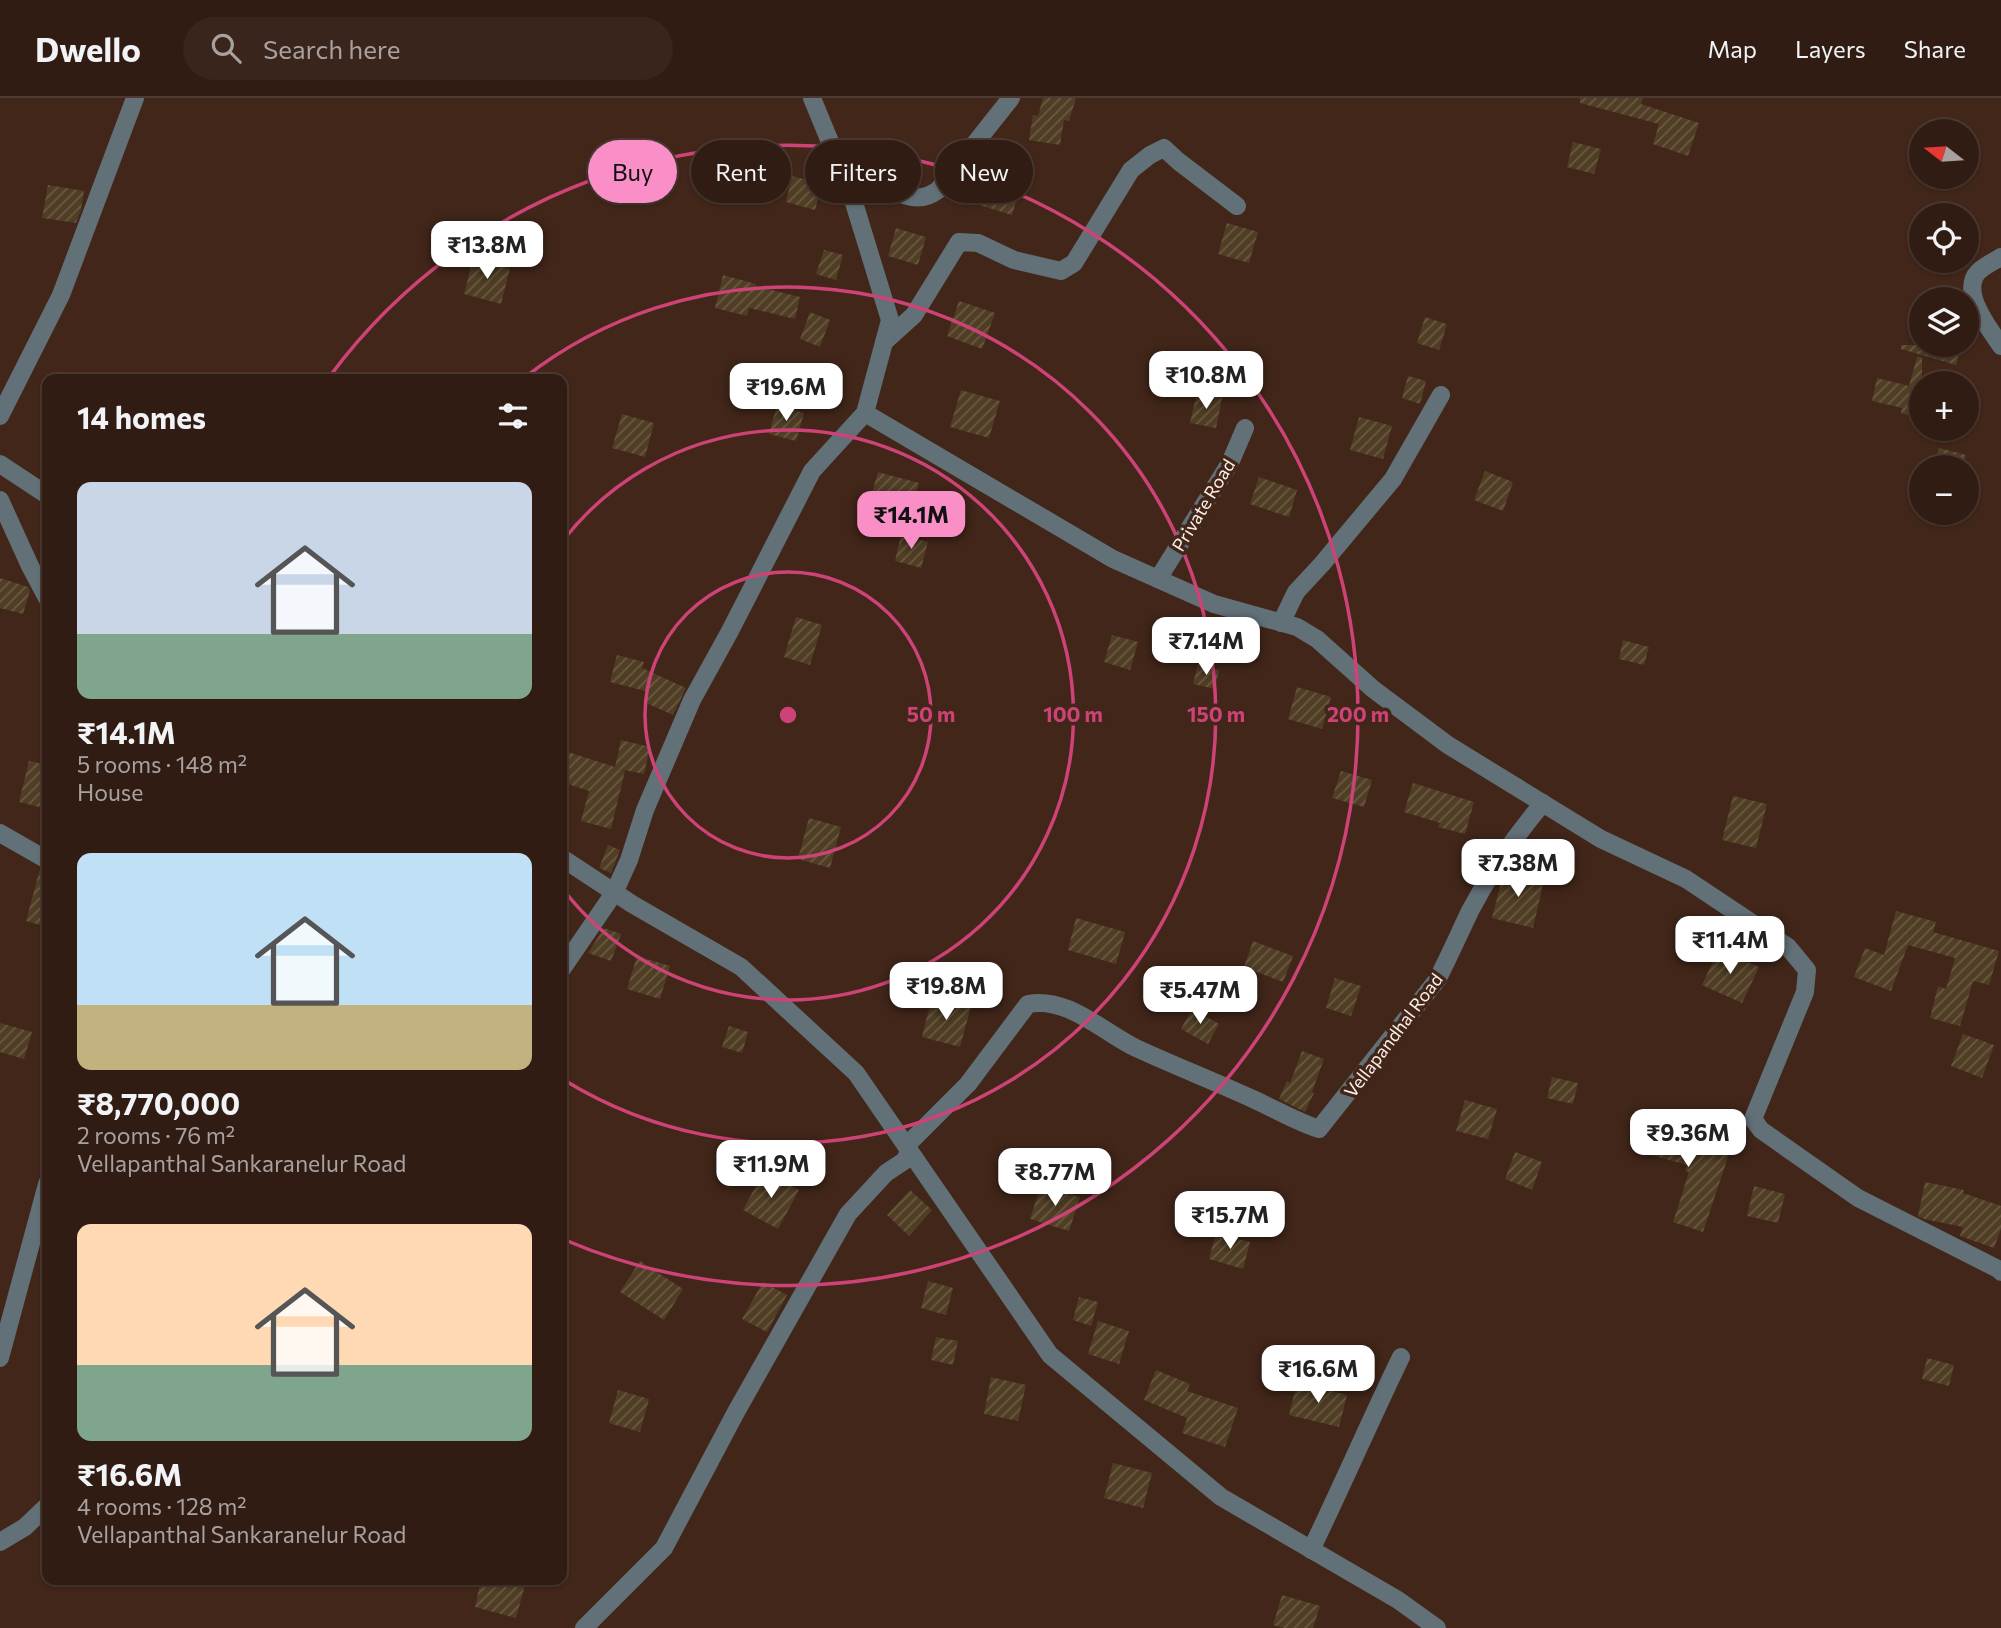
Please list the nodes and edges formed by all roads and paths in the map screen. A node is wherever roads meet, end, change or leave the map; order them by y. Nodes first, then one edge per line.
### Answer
1 (135, 98) edge
2 (812, 98) edge
3 (1011, 98) edge
4 (829, 140) edge
5 (921, 198) edge
6 (854, 203) edge
7 (1237, 206) dead end
8 (2001, 257) edge
9 (884, 342) junction
10 (2001, 346) edge
11 (1441, 395) dead end
12 (865, 414) junction
13 (0, 416) edge
14 (1245, 428) dead end
15 (0, 464) edge
16 (19, 475) junction
17 (42, 491) edge
18 (0, 500) edge
19 (1158, 579) junction
20 (42, 589) edge
21 (1282, 623) junction
22 (1543, 803) junction
23 (0, 833) edge
24 (42, 857) edge
25 (567, 861) edge
26 (614, 893) junction
27 (567, 962) edge
28 (908, 1149) junction
29 (42, 1202) edge
30 (2001, 1272) edge
31 (0, 1357) edge
32 (1401, 1357) dead end
33 (42, 1511) edge
34 (0, 1542) edge
35 (1311, 1549) junction
36 (583, 1628) edge
37 (1437, 1628) edge

1 - 13 street
2 - 4 street
3 - 5 street
6 - 9 street
7 - 9 street
8 - 10 street
9 - 12 street
11 - 21 street
12 - 19 street
12 - 26 street
14 - 19 street, Private Road
15 - 16 street
16 - 17 street
16 - 18 street
18 - 20 street
19 - 21 street
21 - 22 street
22 - 28 street, Vellapandhal Road
22 - 30 street
23 - 24 street
25 - 26 street
26 - 27 street
26 - 28 street
28 - 35 street
28 - 36 street
29 - 31 street
32 - 35 street
33 - 34 street
35 - 37 street

